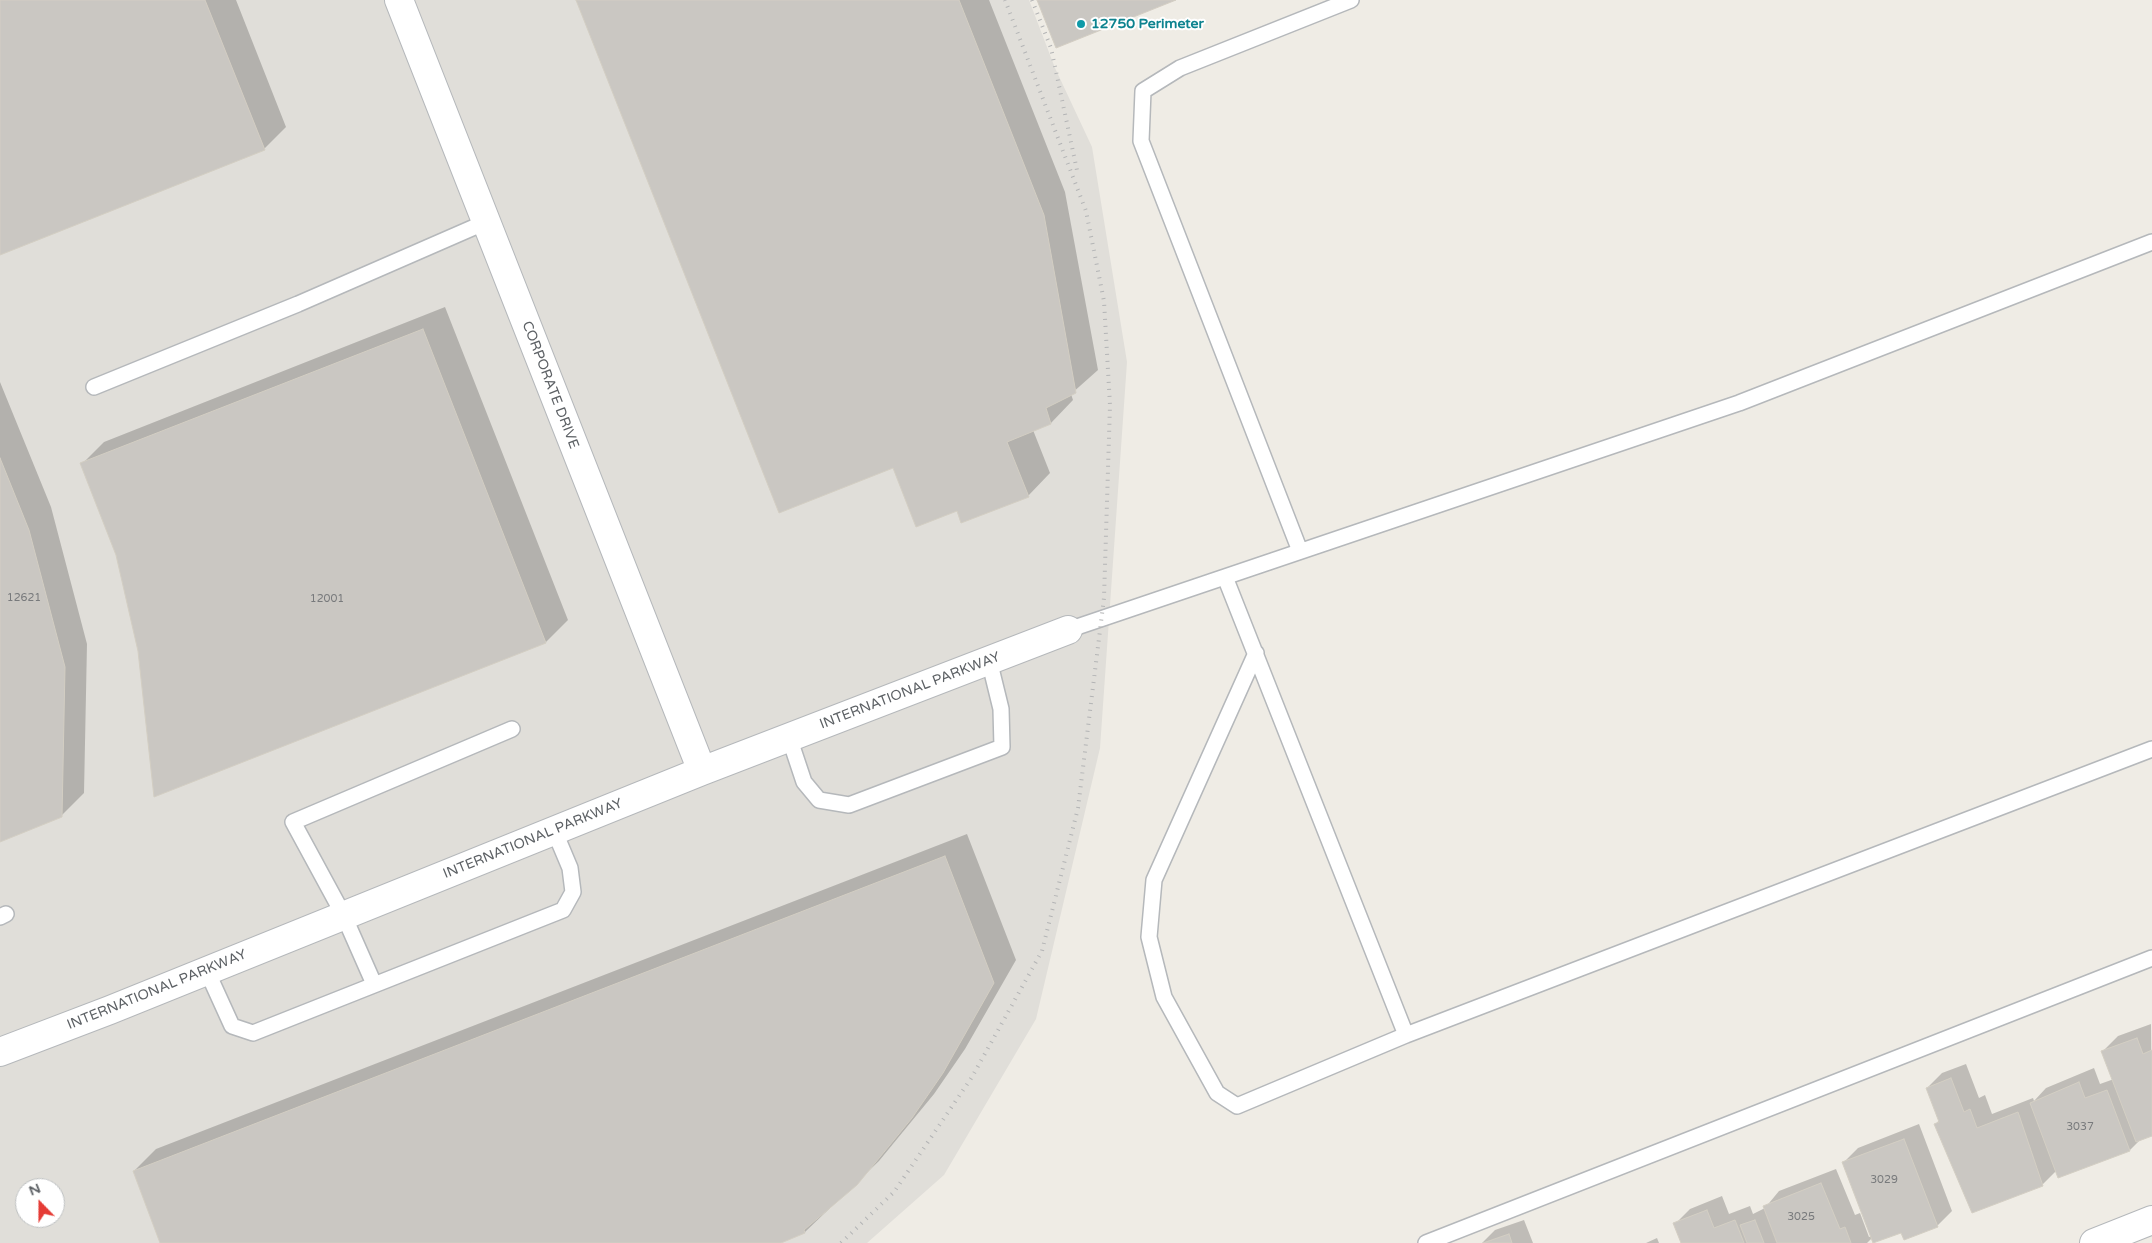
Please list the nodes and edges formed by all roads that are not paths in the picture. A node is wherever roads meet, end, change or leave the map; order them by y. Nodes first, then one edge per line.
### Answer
1 (399, 0) edge
2 (1351, 0) edge
3 (486, 222) junction
4 (2152, 242) edge
5 (94, 387) dead end
6 (1300, 551) junction
7 (1225, 576) junction
8 (1068, 630) joint
9 (1256, 653) junction
10 (989, 660) junction
11 (512, 729) dead end
12 (789, 738) junction
13 (2152, 749) edge
14 (702, 771) junction
15 (554, 830) junction
16 (344, 916) junction
17 (2152, 958) edge
18 (207, 971) junction
19 (374, 984) junction
20 (1406, 1035) junction
21 (0, 1052) edge
22 (2152, 1220) edge
23 (1426, 1243) edge
24 (2094, 1243) edge

1 - 3 street, CORPORATE DRIVE
2 - 6 lane
3 - 5 lane
3 - 14 street, CORPORATE DRIVE
4 - 6 lane
6 - 7 lane
7 - 8 lane
7 - 9 lane
8 - 10 street, INTERNATIONAL PARKWAY
9 - 20 lane
9 - 20 lane
10 - 12 street, INTERNATIONAL PARKWAY
10 - 12 lane
11 - 16 lane
12 - 14 street, INTERNATIONAL PARKWAY
13 - 20 lane
14 - 15 street, INTERNATIONAL PARKWAY
15 - 16 street, INTERNATIONAL PARKWAY
15 - 19 lane
16 - 18 street, INTERNATIONAL PARKWAY
16 - 19 lane
17 - 23 lane
18 - 19 lane
18 - 21 street, INTERNATIONAL PARKWAY
22 - 24 street

